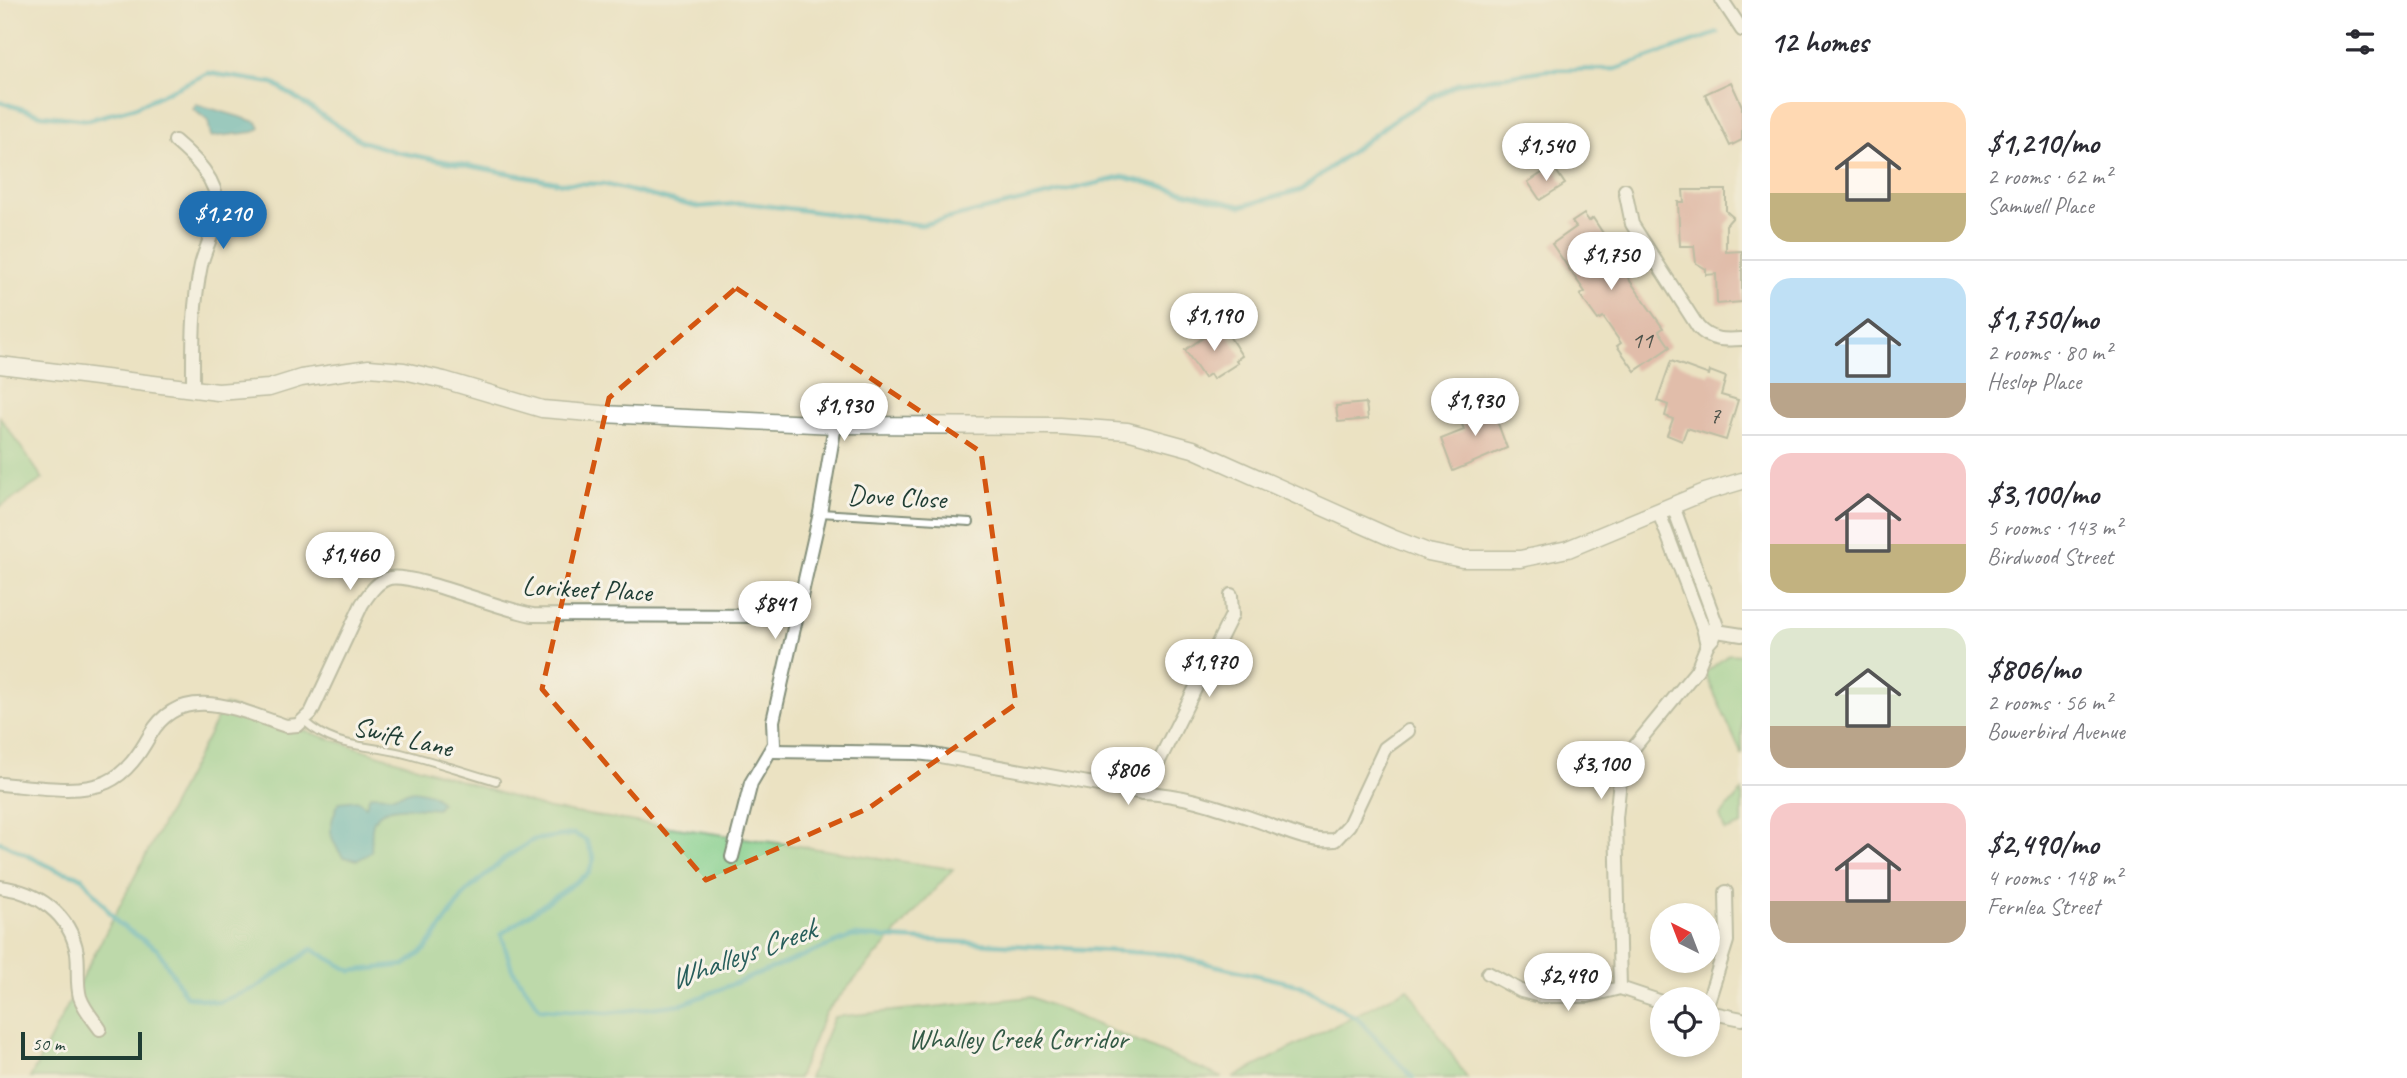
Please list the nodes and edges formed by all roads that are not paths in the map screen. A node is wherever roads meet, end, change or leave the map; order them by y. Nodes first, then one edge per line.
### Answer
1 (1722, 0) edge
2 (1742, 30) edge
3 (175, 141) dead end
4 (1625, 190) dead end
5 (1742, 339) edge
6 (0, 365) edge
7 (193, 390) junction
8 (835, 425) junction
9 (1742, 481) edge
10 (1666, 510) junction
11 (820, 513) junction
12 (970, 522) dead end
13 (1231, 595) dead end
14 (797, 616) junction
15 (1710, 629) junction
16 (1742, 635) edge
17 (304, 721) junction
18 (1408, 731) dead end
19 (772, 751) junction
20 (496, 781) dead end
21 (0, 784) edge
22 (1143, 793) junction
23 (732, 857) dead end
24 (0, 887) edge
25 (1726, 892) dead end
26 (1488, 973) dead end
27 (1713, 987) edge
28 (1620, 988) junction
29 (1650, 998) edge
30 (1720, 1014) edge
31 (1742, 1019) edge
32 (100, 1029) dead end

1 - 2 street
3 - 7 street
4 - 5 street
6 - 7 street
7 - 8 street
8 - 10 street
8 - 11 street
9 - 10 street
10 - 15 street
11 - 12 lane, Dove Close
11 - 14 street
13 - 22 street
14 - 17 street, Lorikeet Place
14 - 19 street
15 - 16 street
15 - 28 street
17 - 20 lane, Swift Lane
17 - 21 street
18 - 22 street
19 - 22 street
19 - 23 street
24 - 32 street
25 - 27 street
26 - 28 street
28 - 29 street
30 - 31 street

